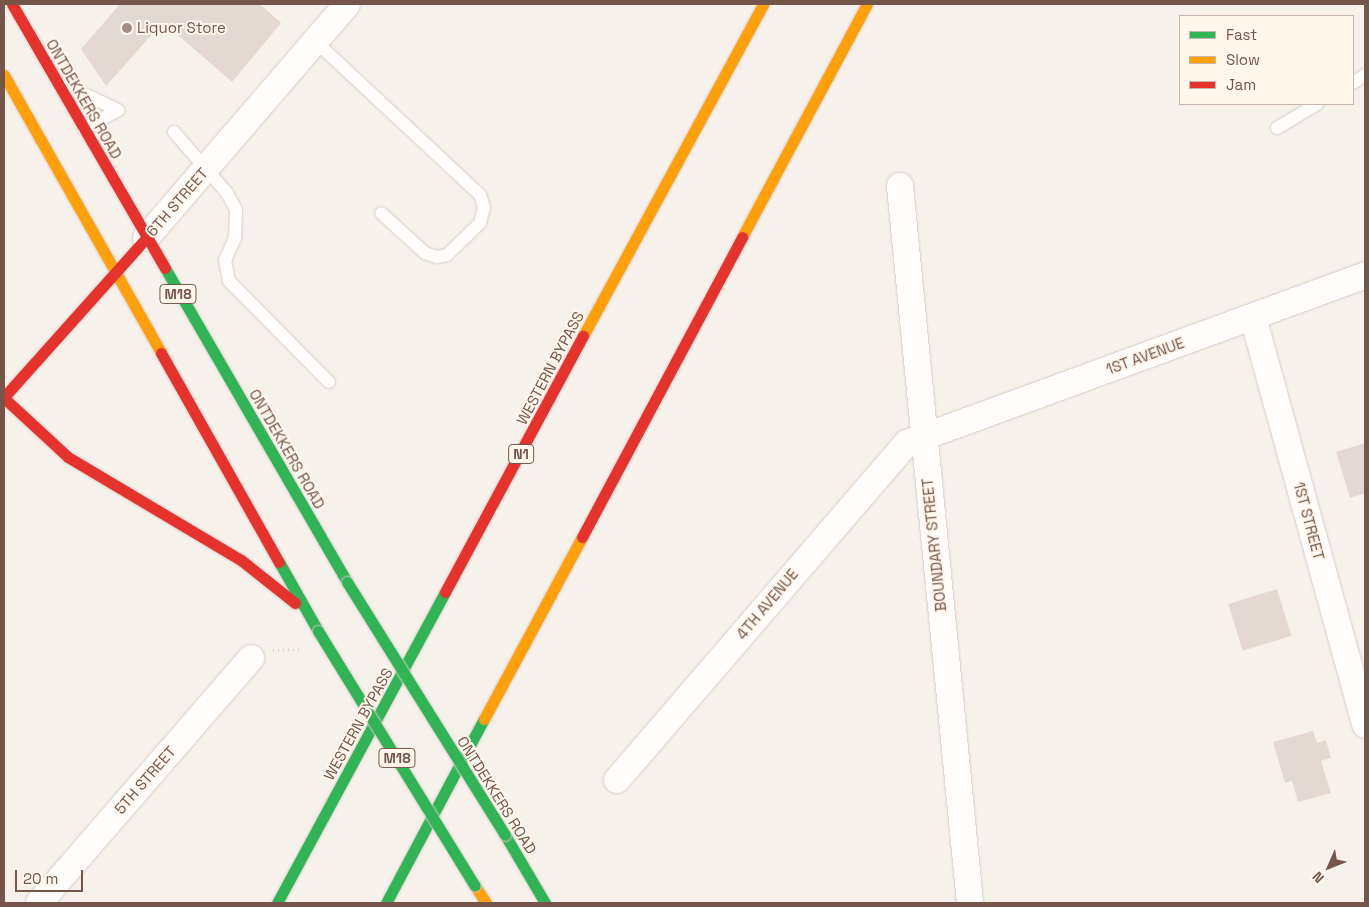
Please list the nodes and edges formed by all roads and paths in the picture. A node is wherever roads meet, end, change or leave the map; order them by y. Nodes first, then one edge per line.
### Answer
1 (12, 4) edge
2 (347, 4) edge
3 (763, 4) edge
4 (867, 4) edge
5 (315, 41) junction
6 (4, 75) edge
7 (1365, 75) edge
8 (54, 79) junction
9 (1354, 82) edge
10 (1315, 105) edge
11 (1276, 128) dead end
12 (84, 129) junction
13 (174, 132) dead end
14 (204, 171) junction
15 (900, 186) dead end
16 (381, 213) dead end
17 (146, 238) junction
18 (1365, 275) edge
19 (115, 277) junction
20 (1253, 317) junction
21 (328, 382) dead end
22 (4, 398) edge
23 (924, 436) junction
24 (311, 618) junction
25 (330, 650) junction
26 (252, 658) joint
27 (1365, 725) edge
28 (617, 780) dead end
29 (39, 903) edge
30 (277, 903) edge
31 (386, 903) edge
32 (486, 903) edge
33 (545, 903) edge
34 (970, 903) edge

1 - 8 main road, ONTDEKKERS ROAD / M18
2 - 5 street, 6TH STREET
3 - 30 main road, WESTERN BYPASS / N1
4 - 31 main road
5 - 14 street, 6TH STREET
5 - 16 lane
6 - 19 main road, M18
7 - 9 lane
8 - 12 main road, ONTDEKKERS ROAD / M18
8 - 12 lane
10 - 11 lane
12 - 17 main road, ONTDEKKERS ROAD / M18
13 - 14 lane
14 - 17 street, 6TH STREET
14 - 21 lane
15 - 23 street, BOUNDARY STREET
17 - 19 main road, 6TH STREET
17 - 33 main road, ONTDEKKERS ROAD / M18, bridge
18 - 20 street, 1ST AVENUE
19 - 22 main road, 6TH STREET
19 - 24 main road, M18
20 - 23 street, 1ST AVENUE
20 - 27 street, 1ST STREET
22 - 24 main road
23 - 28 street, 4TH AVENUE
23 - 34 street, BOUNDARY STREET
24 - 25 main road, M18, bridge
25 - 26 path
25 - 32 main road, M18, bridge
26 - 29 street, 5TH STREET

